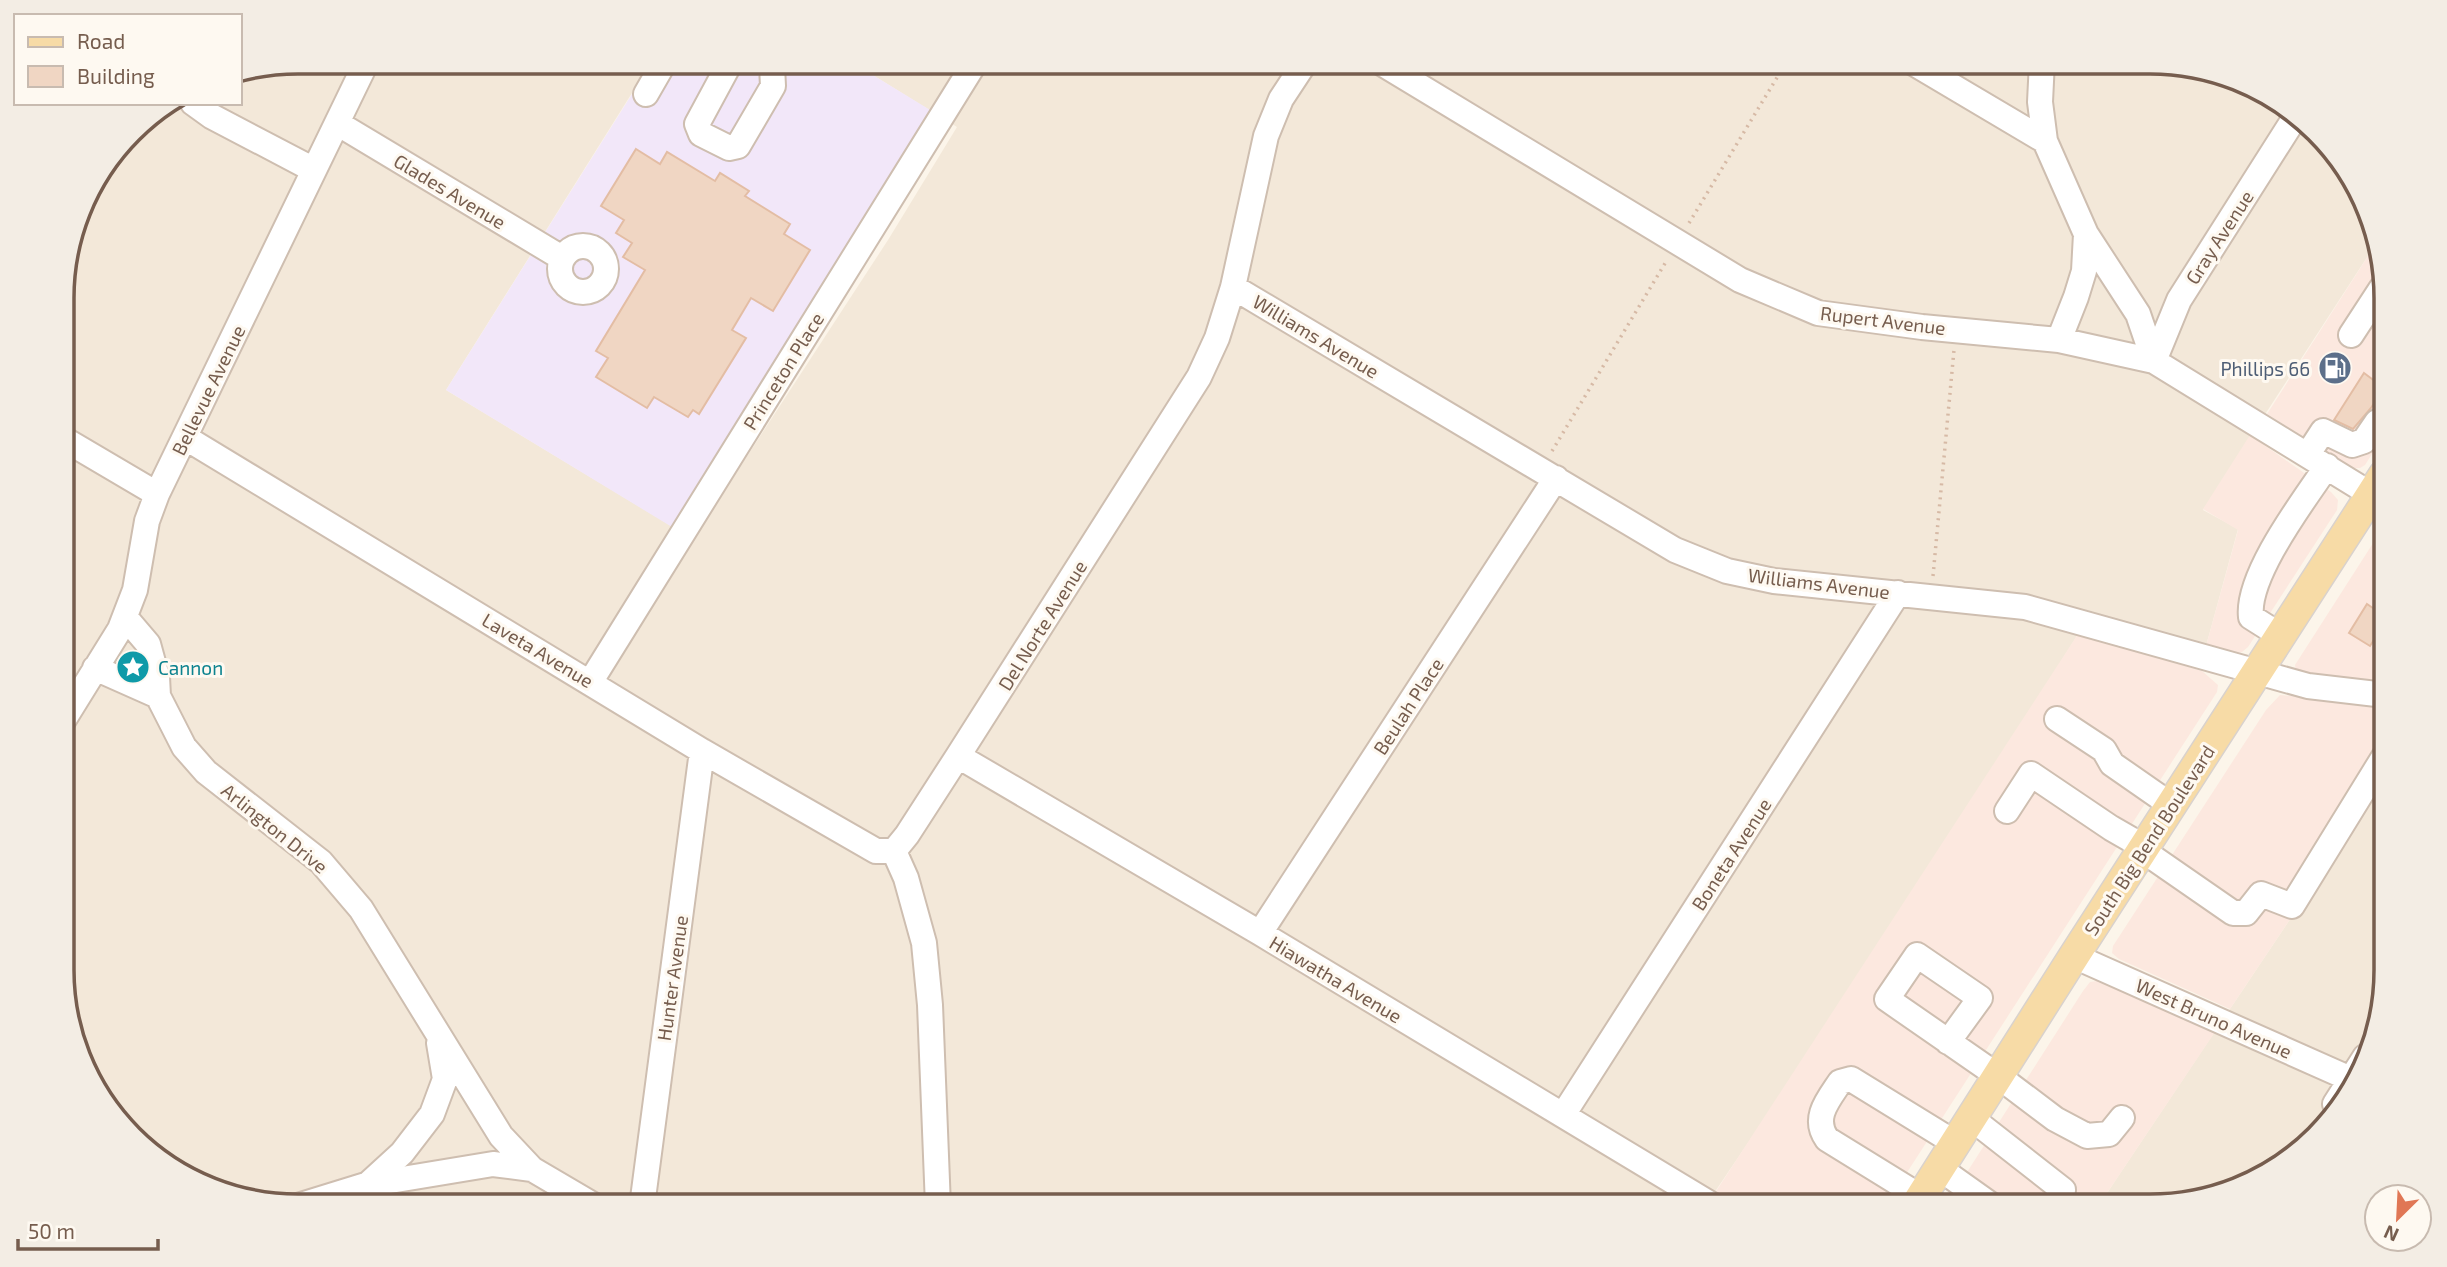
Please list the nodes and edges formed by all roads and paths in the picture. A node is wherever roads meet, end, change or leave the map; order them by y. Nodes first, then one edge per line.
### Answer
1 (361, 74) edge
2 (658, 74) edge
3 (724, 74) edge
4 (772, 74) edge
5 (968, 74) edge
6 (1297, 74) edge
7 (1400, 74) edge
8 (1779, 74) edge
9 (1932, 74) edge
10 (2041, 74) edge
11 (646, 94) dead end
12 (207, 108) edge
13 (337, 123) junction
14 (2291, 124) edge
15 (2045, 141) junction
16 (314, 170) junction
17 (2086, 234) junction
18 (1678, 242) junction
19 (562, 258) dead end
20 (1233, 287) junction
21 (2374, 300) edge
22 (1955, 329) junction
23 (2351, 335) dead end
24 (2059, 340) junction
25 (2154, 360) junction
26 (2374, 426) edge
27 (186, 438) junction
28 (74, 445) edge
29 (2317, 460) junction
30 (1549, 474) junction
31 (2374, 483) edge
32 (2374, 491) edge
33 (158, 494) junction
34 (1898, 593) junction
35 (1923, 597) junction
36 (125, 617) junction
37 (2281, 636) junction
38 (95, 668) junction
39 (2258, 671) junction
40 (591, 681) junction
41 (2374, 694) edge
42 (159, 696) junction
43 (74, 703) edge
44 (2057, 719) dead end
45 (702, 751) junction
46 (958, 756) junction
47 (2374, 773) edge
48 (2171, 805) junction
49 (2007, 811) dead end
50 (2143, 849) junction
51 (894, 851) junction
52 (1260, 933) junction
53 (2074, 956) junction
54 (438, 1031) junction
55 (1948, 1042) dead end
56 (1998, 1076) junction
57 (2346, 1077) edge
58 (1563, 1115) junction
59 (1971, 1118) junction
60 (2122, 1118) dead end
61 (1955, 1143) junction
62 (1939, 1168) junction
63 (533, 1169) junction
64 (366, 1185) junction
65 (1693, 1193) edge
66 (1906, 1193) edge
67 (1923, 1193) edge
68 (1975, 1193) edge
69 (2063, 1193) edge
70 (337, 1194) edge
71 (575, 1194) edge
72 (644, 1194) edge
73 (938, 1194) edge

1 - 13 street, Bellevue Avenue
2 - 11 street
3 - 4 street
5 - 40 street, Princeton Place
6 - 20 street, Del Norte Avenue
7 - 18 street, Rupert Avenue
8 - 18 path
9 - 15 street
10 - 15 street
12 - 16 street
13 - 16 street, Bellevue Avenue
13 - 19 street, Glades Avenue
14 - 25 street, Gray Avenue
15 - 17 street
16 - 27 street, Bellevue Avenue
17 - 24 street
17 - 25 street
18 - 22 street, Rupert Avenue
18 - 30 path
20 - 30 street, Williams Avenue
20 - 46 street, Del Norte Avenue
21 - 23 street
22 - 24 street, Rupert Avenue
22 - 35 path
24 - 25 street, Rupert Avenue
25 - 29 street, Rupert Avenue
26 - 29 street
27 - 33 street, Bellevue Avenue
27 - 40 street, Laveta Avenue
28 - 33 street
29 - 31 street, Rupert Avenue
29 - 37 street
30 - 34 street, Williams Avenue
30 - 52 street, Beulah Place
32 - 37 main road, South Big Bend Boulevard
33 - 36 street, Bellevue Avenue
34 - 35 street, Williams Avenue
34 - 58 street, Boneta Avenue
35 - 39 street, Williams Avenue
36 - 38 street, Bellevue Avenue
36 - 42 street, Arlington Drive
37 - 39 main road, South Big Bend Boulevard
38 - 42 street
38 - 43 street, Bellevue Avenue
39 - 41 street, Williams Avenue
39 - 48 main road, South Big Bend Boulevard
40 - 45 street, Laveta Avenue
42 - 54 street, Arlington Drive
44 - 48 street
45 - 51 street, Laveta Avenue
45 - 72 street, Hunter Avenue
46 - 51 street, Del Norte Avenue
46 - 52 street, Hiawatha Avenue
47 - 50 street
48 - 50 main road, South Big Bend Boulevard
49 - 50 street
50 - 53 main road, South Big Bend Boulevard
51 - 73 street
52 - 58 street, Hiawatha Avenue
53 - 56 main road, South Big Bend Boulevard
53 - 57 street, West Bruno Avenue
54 - 63 street, Arlington Drive
54 - 64 street, Arlington Drive
55 - 56 street
56 - 59 main road, South Big Bend Boulevard
56 - 60 street
58 - 65 street, Hiawatha Avenue
59 - 61 main road, South Big Bend Boulevard
59 - 69 street
61 - 62 main road, South Big Bend Boulevard
61 - 66 street
62 - 67 main road, South Big Bend Boulevard
62 - 68 street
63 - 64 street
63 - 71 street, Arlington Drive
64 - 70 street

